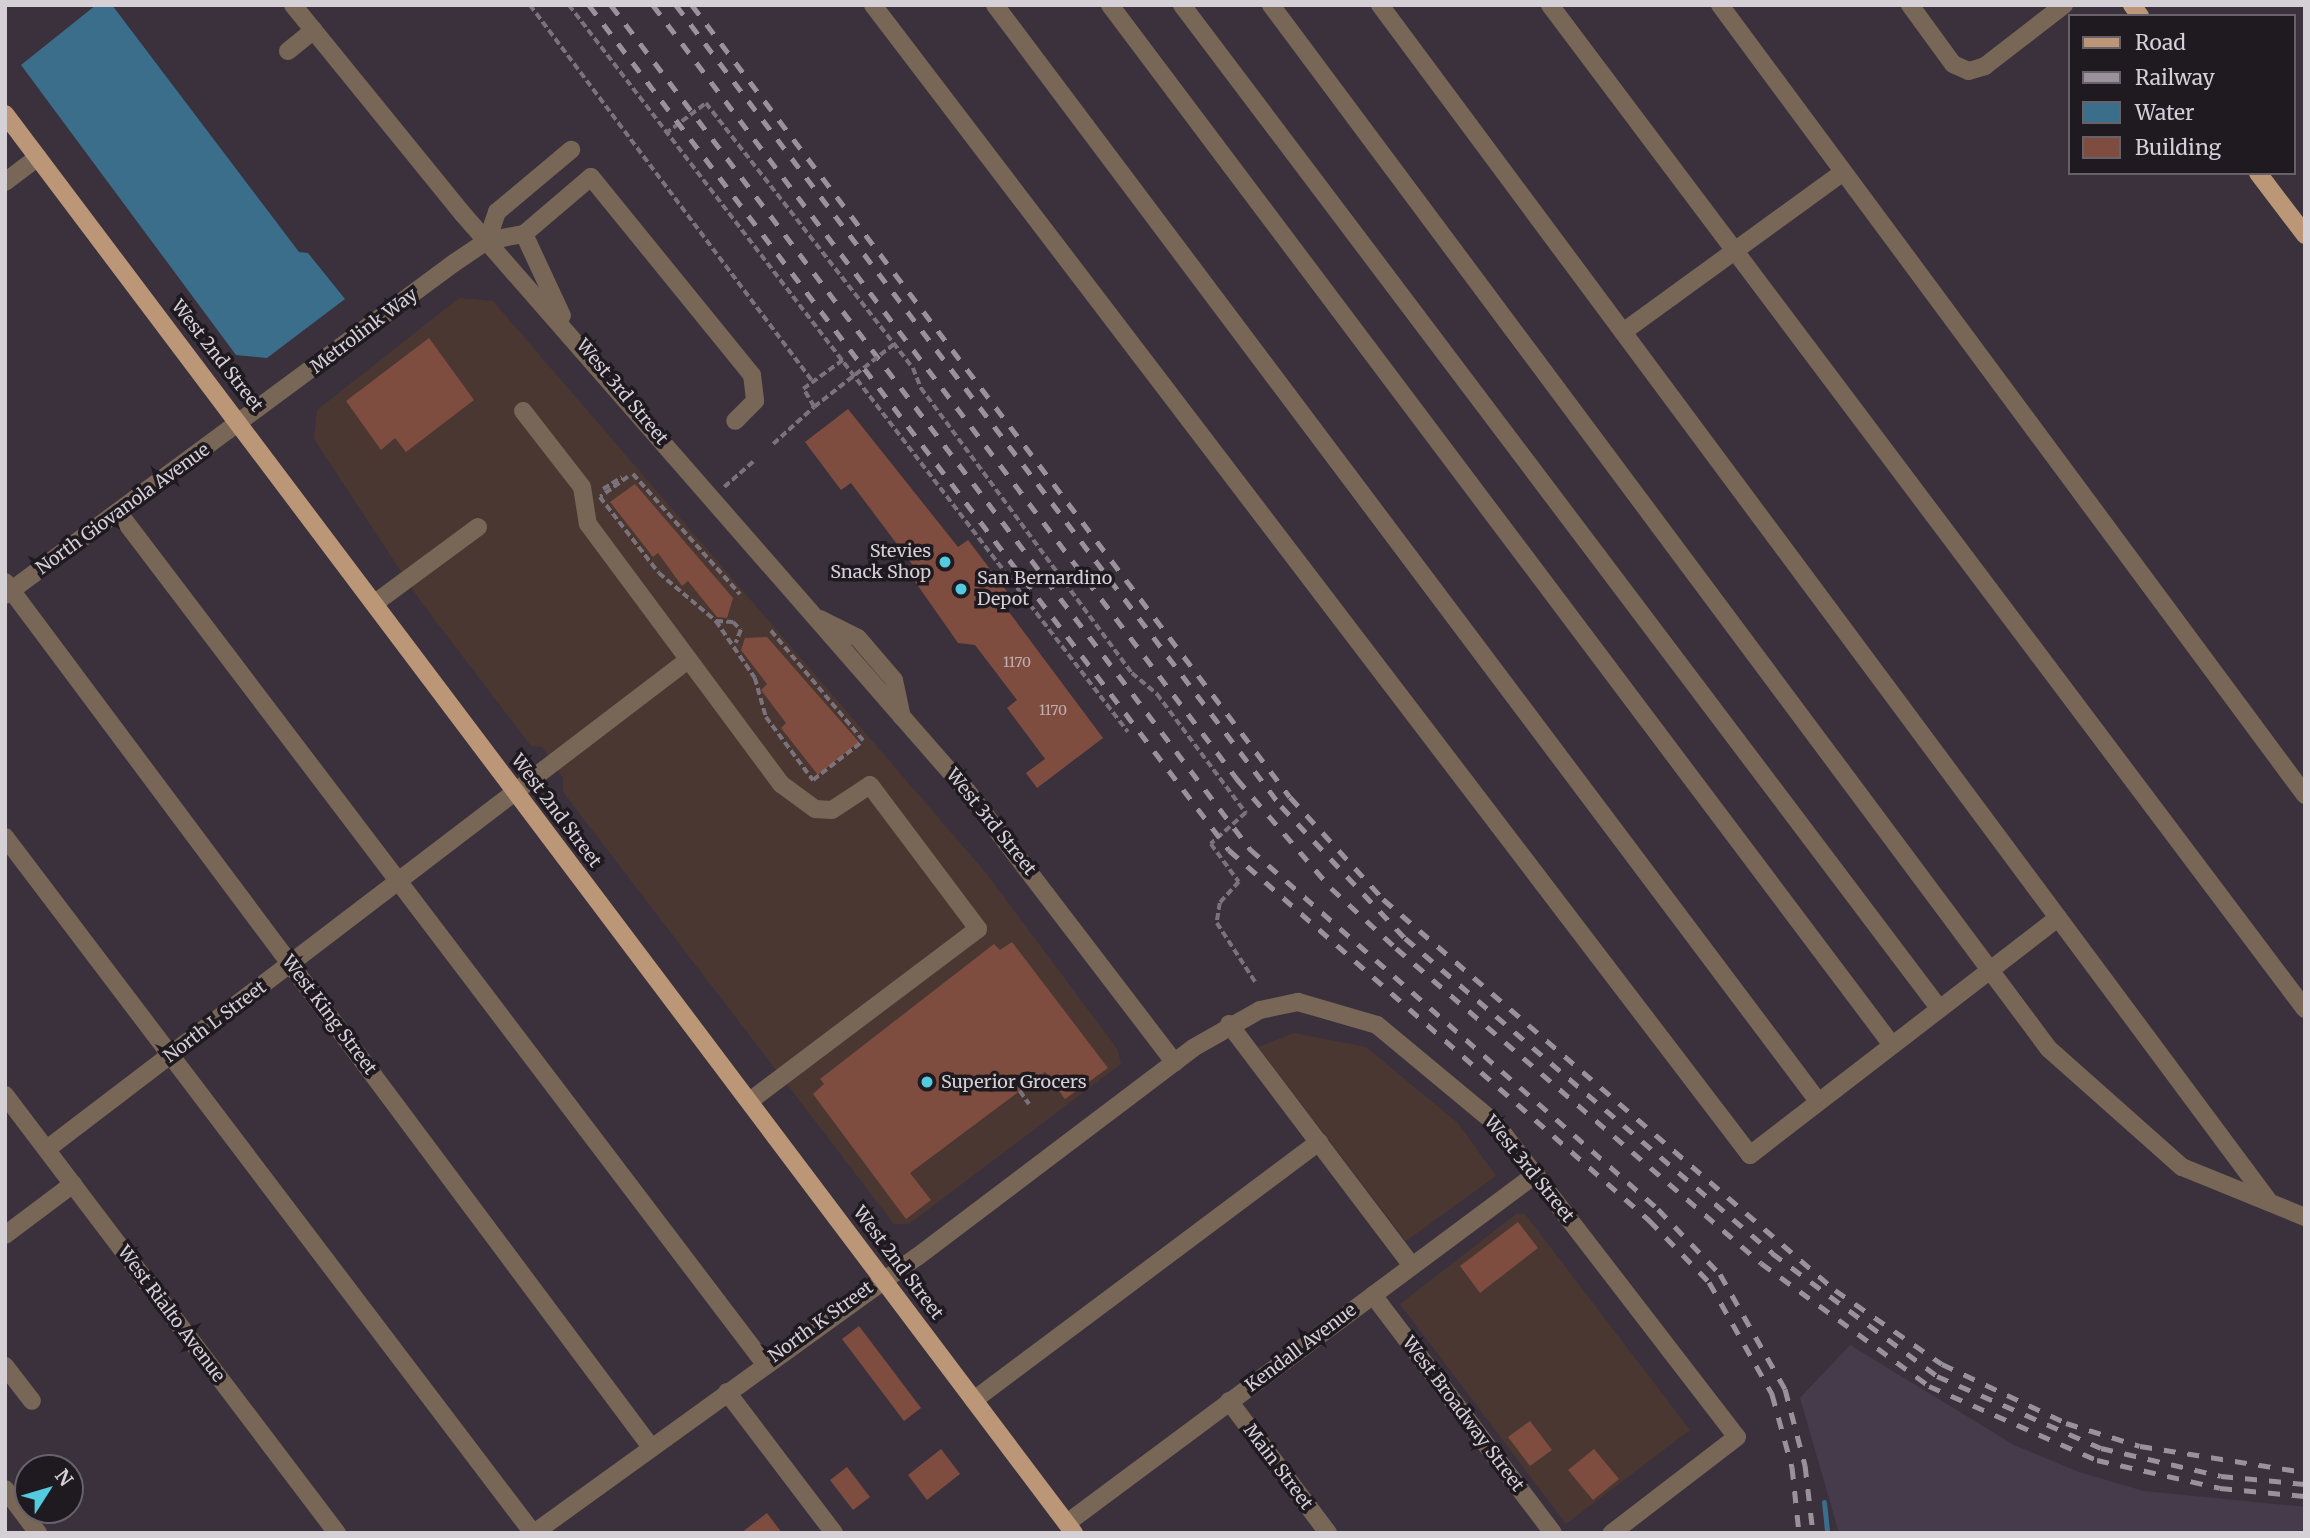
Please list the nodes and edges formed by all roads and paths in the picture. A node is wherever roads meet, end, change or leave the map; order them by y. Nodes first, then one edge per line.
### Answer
1 (293, 5) edge
2 (530, 5) edge
3 (569, 5) edge
4 (873, 5) edge
5 (995, 5) edge
6 (1110, 5) edge
7 (1182, 5) edge
8 (1271, 5) edge
9 (1380, 5) edge
10 (1550, 5) edge
11 (1720, 5) edge
12 (1910, 5) edge
13 (2064, 5) edge
14 (314, 30) junction
15 (288, 51) dead end
16 (5, 114) edge
17 (665, 134) junction
18 (571, 150) dead end
19 (38, 157) junction
20 (1842, 173) junction
21 (2260, 175) edge
22 (5, 182) edge
23 (524, 234) junction
24 (2305, 235) edge
25 (488, 241) junction
26 (1735, 251) junction
27 (566, 326) junction
28 (1623, 332) junction
29 (894, 344) junction
30 (844, 359) junction
31 (813, 383) junction
32 (814, 407) junction
33 (523, 411) dead end
34 (735, 421) dead end
35 (242, 422) junction
36 (773, 444) dead end
37 (755, 460) dead end
38 (633, 474) dead end
39 (622, 477) dead end
40 (628, 477) dead end
41 (603, 489) dead end
42 (723, 489) dead end
43 (118, 512) junction
44 (478, 527) dead end
45 (7, 589) edge
46 (740, 594) dead end
47 (376, 603) junction
48 (716, 621) junction
49 (769, 629) dead end
50 (736, 643) dead end
51 (688, 660) junction
52 (1128, 733) dead end
53 (516, 793) junction
54 (2305, 794) edge
55 (5, 837) edge
56 (399, 885) junction
57 (2059, 918) junction
58 (292, 964) junction
59 (1988, 971) junction
60 (1256, 983) dead end
61 (1939, 1008) junction
62 (2305, 1009) edge
63 (1229, 1024) junction
64 (1892, 1045) junction
65 (171, 1056) junction
66 (1175, 1063) junction
67 (1020, 1091) dead end
68 (5, 1095) edge
69 (750, 1101) junction
70 (1818, 1101) junction
71 (1029, 1104) dead end
72 (1319, 1142) junction
73 (47, 1149) junction
74 (1536, 1174) junction
75 (73, 1184) junction
76 (2270, 1203) junction
77 (2305, 1217) edge
78 (5, 1235) edge
79 (1412, 1266) junction
80 (883, 1277) junction
81 (1373, 1294) junction
82 (765, 1364) junction
83 (5, 1366) edge
84 (727, 1392) junction
85 (974, 1400) junction
86 (32, 1401) dead end
87 (1229, 1401) junction
88 (651, 1447) junction
89 (5, 1489) edge
90 (1070, 1528) edge
91 (38, 1533) edge
92 (337, 1533) edge
93 (534, 1533) edge
94 (834, 1533) edge
95 (1328, 1533) edge
96 (1553, 1533) edge
97 (1612, 1533) edge

1 - 14 street, West 3rd Street
2 - 31 path
3 - 17 path
4 - 70 street
5 - 70 street
6 - 64 street
7 - 61 street
8 - 59 street
9 - 28 street
10 - 26 street
11 - 20 street
12 - 13 street
14 - 15 street
14 - 25 street, West 3rd Street
16 - 19 main road, West 2nd Street
17 - 29 path
17 - 30 path
18 - 25 street
19 - 22 street
19 - 35 main road, West 2nd Street
20 - 26 street
20 - 54 street
21 - 24 main road
23 - 25 street, Metrolink Way
23 - 27 street
23 - 34 street, Metrolink Way
25 - 27 street, West 3rd Street
25 - 35 street, Metrolink Way
26 - 28 street
26 - 62 street
27 - 66 street, West 3rd Street
28 - 57 street
29 - 32 path, bridge
29 - 60 path
30 - 31 path
30 - 52 path
31 - 32 path
32 - 36 path
33 - 51 street
35 - 43 street, North Giovanola Avenue
35 - 47 main road, West 2nd Street
37 - 42 path
38 - 46 path
39 - 41 path
40 - 48 path
43 - 45 street, North Giovanola Avenue
43 - 56 street
44 - 47 street
45 - 58 street, West King Street
47 - 53 main road, West 2nd Street
48 - 49 path
48 - 50 path
51 - 53 street, North L Street
51 - 69 street
53 - 56 street, North L Street
53 - 69 main road, West 2nd Street
55 - 65 street
56 - 58 street, North L Street
56 - 82 street
57 - 59 street
57 - 76 street
58 - 65 street, North L Street
58 - 88 street, West King Street
59 - 61 street
59 - 76 street
61 - 64 street
63 - 66 street, West 3rd Street
63 - 72 street
63 - 74 street, West 3rd Street
64 - 70 street
65 - 73 street, North L Street
65 - 93 street
66 - 80 street, North K Street
67 - 71 path
68 - 73 street, West Rialto Avenue
69 - 80 main road, West 2nd Street
72 - 79 street
72 - 85 street
73 - 75 street, West Rialto Avenue
74 - 79 street, Kendall Avenue
74 - 97 street, West 3rd Street
75 - 78 street
75 - 92 street, West Rialto Avenue
76 - 77 street
79 - 81 street, Kendall Avenue
80 - 82 street, North K Street
80 - 85 main road, West 2nd Street
81 - 87 street, Kendall Avenue
81 - 96 street, West Broadway Street
82 - 84 street, North K Street
83 - 86 street
84 - 88 street, North K Street
84 - 94 street
85 - 90 main road, West 2nd Street
87 - 90 street, Kendall Avenue
87 - 95 street, Main Street
88 - 93 street, North K Street
89 - 91 street

